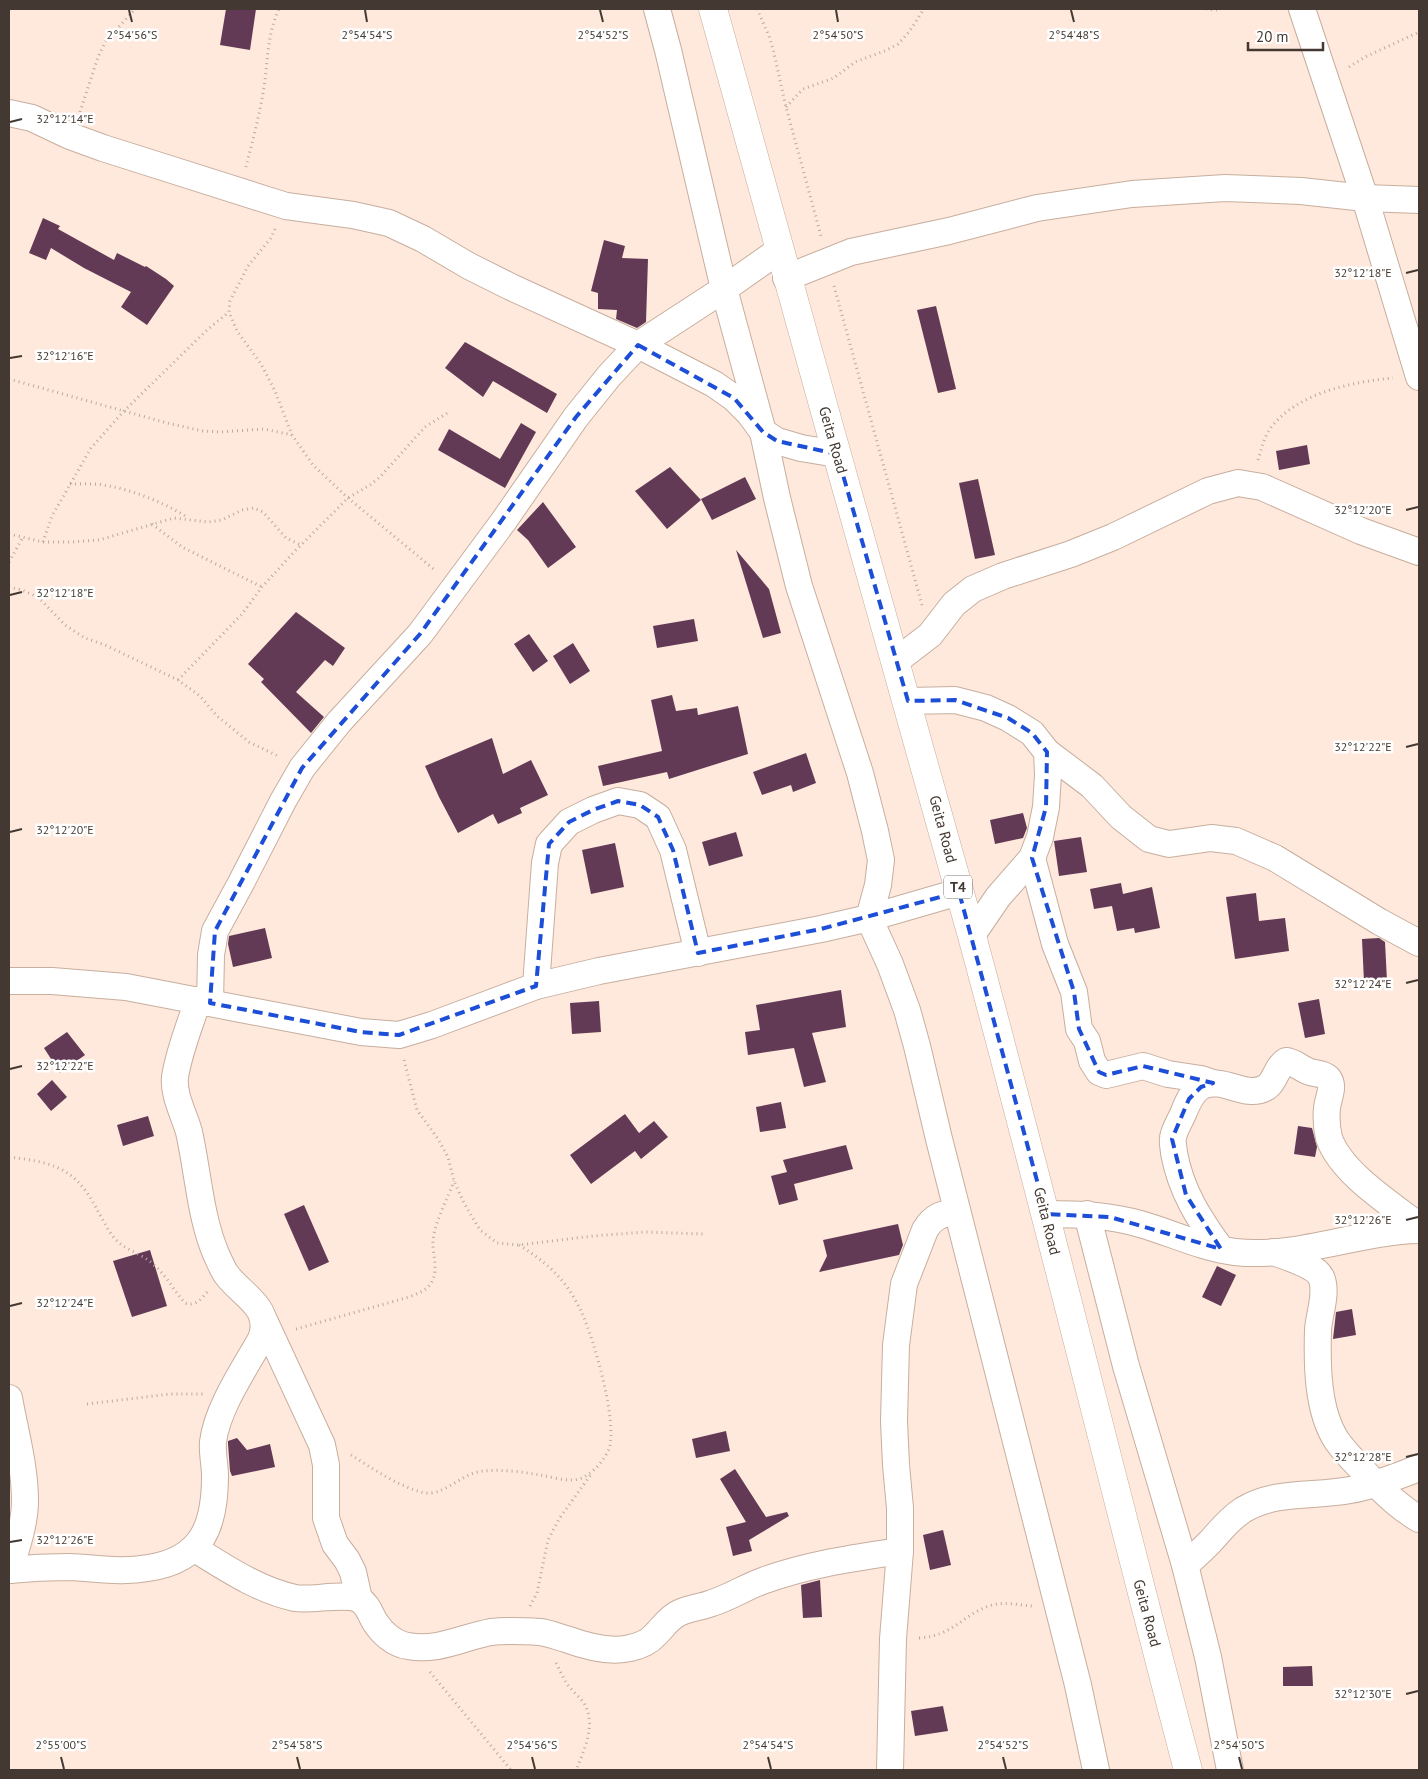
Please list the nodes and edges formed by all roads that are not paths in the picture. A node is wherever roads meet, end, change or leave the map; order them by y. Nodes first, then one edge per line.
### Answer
1 (657, 9) edge
2 (713, 9) edge
3 (1302, 9) edge
4 (9, 113) edge
5 (1365, 198) junction
6 (1419, 200) edge
7 (778, 251) junction
8 (786, 278) junction
9 (724, 289) junction
10 (638, 345) junction
11 (1419, 376) edge
12 (763, 432) junction
13 (838, 454) junction
14 (1419, 552) edge
15 (896, 661) junction
16 (908, 701) junction
17 (1047, 752) junction
18 (1032, 858) junction
19 (959, 892) junction
20 (869, 918) junction
21 (972, 935) junction
22 (1419, 943) edge
23 (698, 953) junction
24 (9, 981) edge
25 (536, 986) junction
26 (204, 1001) junction
27 (1213, 1083) junction
28 (957, 1212) junction
29 (1046, 1214) junction
30 (1087, 1214) junction
31 (1419, 1228) edge
32 (1221, 1249) junction
33 (1274, 1252) junction
34 (267, 1326) junction
35 (9, 1398) edge
36 (1419, 1468) edge
37 (1376, 1484) junction
38 (1419, 1519) edge
39 (195, 1549) junction
40 (900, 1551) junction
41 (1185, 1565) junction
42 (9, 1570) edge
43 (359, 1599) junction
44 (890, 1770) edge
45 (1096, 1770) edge
46 (1188, 1770) edge
47 (1230, 1770) edge

1 - 9 street
2 - 7 highway, Geita Road / T4
3 - 5 street
4 - 10 street
5 - 6 street
5 - 8 street
5 - 11 street
7 - 8 highway, Geita Road / T4
7 - 9 street
8 - 13 highway, Geita Road / T4
9 - 10 street
9 - 12 street
10 - 12 street
10 - 26 street
12 - 13 street
12 - 20 street
13 - 15 highway, Geita Road / T4
14 - 15 street
15 - 16 highway, Geita Road / T4
16 - 17 street
16 - 19 highway, Geita Road / T4
17 - 18 street
17 - 22 street
18 - 21 street
18 - 27 street
19 - 20 street
19 - 21 highway, Geita Road / T4
20 - 23 street
20 - 28 street
21 - 29 highway, Geita Road / T4
23 - 25 street
23 - 25 street
24 - 26 street
25 - 26 street
26 - 34 street
27 - 31 street
27 - 32 street
28 - 40 street
28 - 45 street
29 - 30 street
29 - 46 highway, Geita Road / T4
30 - 32 street
30 - 41 street
31 - 33 street
32 - 33 street
33 - 37 street
34 - 39 street
34 - 43 street
35 - 42 street
36 - 37 street
37 - 38 street
37 - 41 street
39 - 42 street
39 - 43 street
40 - 43 street
40 - 44 street
41 - 47 street

